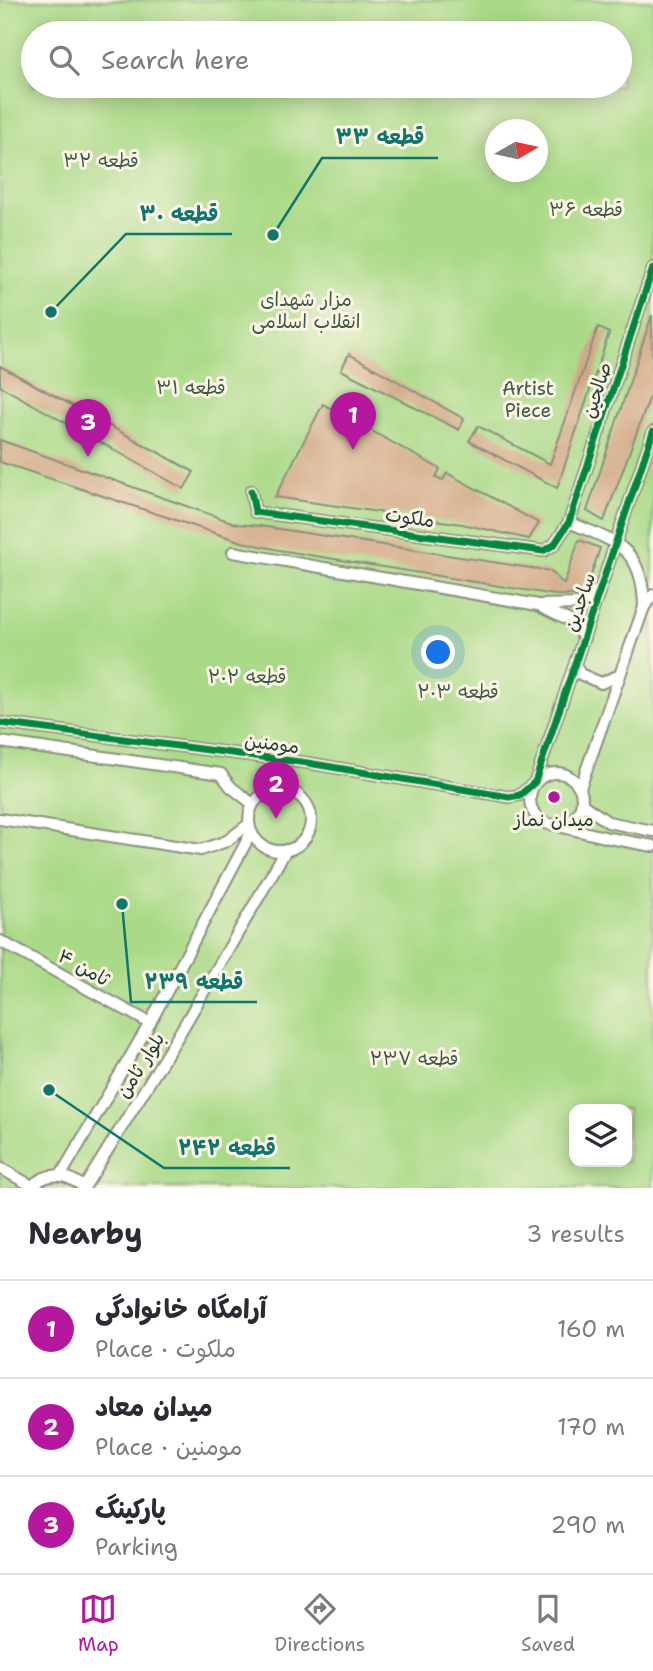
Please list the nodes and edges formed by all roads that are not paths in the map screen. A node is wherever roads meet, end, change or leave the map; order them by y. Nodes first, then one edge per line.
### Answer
1 (653, 268) edge
2 (653, 432) edge
3 (251, 491) dead end
4 (569, 522) junction
5 (617, 543) junction
6 (233, 552) dead end
7 (601, 586) junction
8 (653, 595) edge
9 (538, 605) junction
10 (644, 607) junction
11 (584, 638) junction
12 (575, 665) junction
13 (620, 675) junction
14 (0, 723) edge
15 (0, 742) edge
16 (535, 782) junction
17 (580, 788) junction
18 (253, 804) junction
19 (582, 804) junction
20 (0, 819) edge
21 (558, 825) junction
22 (250, 829) junction
23 (653, 831) edge
24 (653, 846) edge
25 (286, 850) junction
26 (0, 941) edge
27 (150, 1023) junction
28 (0, 1168) edge
29 (61, 1175) junction
30 (31, 1187) edge
31 (84, 1188) edge

1 - 4 street, صالحین
2 - 5 street, ساجدین
3 - 4 street, ملکوت
4 - 5 street
5 - 7 street, ساجدین
5 - 10 street
6 - 9 street
7 - 9 street
7 - 11 street, ساجدین
8 - 10 street
9 - 11 street
10 - 13 street
11 - 12 street, ساجدین
12 - 13 street
12 - 16 street, ساجدین
13 - 17 street
14 - 16 street, مومنین
15 - 18 street
16 - 17 street
16 - 21 street
17 - 19 street
18 - 22 street
18 - 25 street
19 - 21 street
19 - 23 street
20 - 22 street
21 - 24 street
22 - 25 street
22 - 27 street, بلوار ثامن
25 - 31 street, بلوار ثامن
26 - 27 street, ثامن ۴
27 - 29 street, بلوار ثامن
28 - 30 street
29 - 30 street
29 - 31 street

